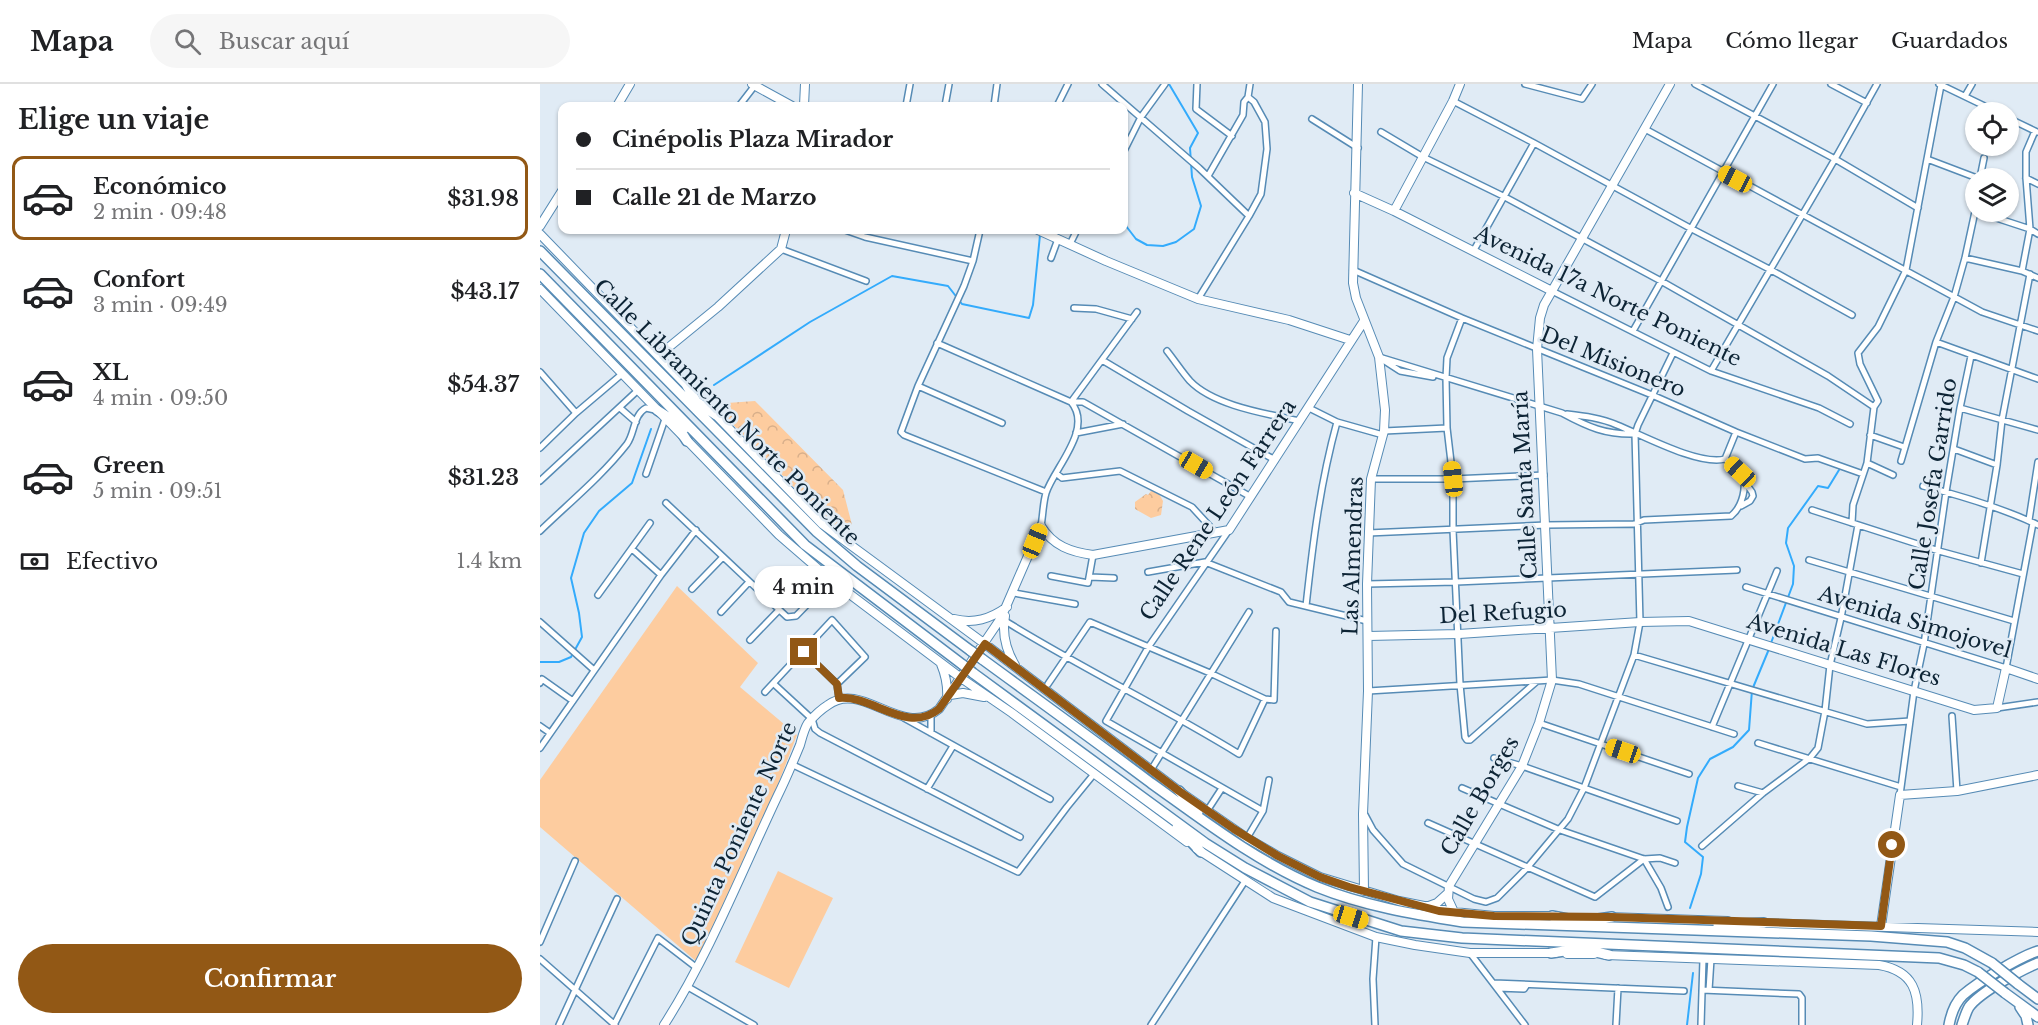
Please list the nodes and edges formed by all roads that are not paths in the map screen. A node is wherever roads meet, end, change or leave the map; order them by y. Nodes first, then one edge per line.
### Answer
1 (630, 84) edge
2 (754, 84) edge
3 (805, 84) edge
4 (910, 84) edge
5 (949, 84) edge
6 (997, 84) edge
7 (1068, 84) edge
8 (1102, 84) edge
9 (1197, 84) edge
10 (1250, 84) edge
11 (1358, 84) edge
12 (1460, 84) edge
13 (1525, 84) edge
14 (1592, 84) edge
15 (1670, 84) edge
16 (1695, 84) edge
17 (1773, 84) edge
18 (1831, 84) edge
19 (1877, 84) edge
20 (1972, 84) edge
21 (1164, 85) edge
22 (1940, 85) edge
23 (1965, 96) junction
24 (1248, 97) junction
25 (1453, 101) junction
26 (619, 102) edge
27 (742, 102) edge
28 (785, 102) edge
29 (804, 102) edge
30 (907, 102) edge
31 (946, 102) edge
32 (995, 102) edge
33 (1059, 102) edge
34 (1123, 102) edge
35 (1977, 102) edge
36 (1867, 103) junction
37 (1128, 106) edge
38 (1755, 116) junction
39 (1141, 117) junction
40 (1312, 119) dead end
41 (2019, 124) edge
42 (1645, 129) junction
43 (1381, 132) dead end
44 (2036, 132) edge
45 (1232, 136) junction
46 (1128, 142) edge
47 (1534, 143) junction
48 (1358, 148) junction
49 (1423, 157) junction
50 (1984, 158) dead end
51 (1835, 159) junction
52 (1927, 159) junction
53 (1981, 168) edge
54 (1722, 172) junction
55 (1965, 173) edge
56 (1208, 176) junction
57 (2026, 178) junction
58 (2038, 184) edge
59 (1613, 186) junction
60 (1354, 193) junction
61 (1503, 196) junction
62 (558, 197) edge
63 (1918, 208) junction
64 (1394, 210) junction
65 (1803, 214) junction
66 (1249, 216) junction
67 (1973, 222) edge
68 (2009, 222) edge
69 (540, 226) edge
70 (1690, 228) junction
71 (2030, 229) junction
72 (540, 234) edge
73 (785, 234) edge
74 (857, 234) edge
75 (979, 234) edge
76 (1047, 234) edge
77 (1075, 234) edge
78 (2038, 234) edge
79 (1058, 239) junction
80 (1582, 239) junction
81 (1070, 244) junction
82 (781, 249) junction
83 (1474, 250) junction
84 (540, 251) edge
85 (1051, 258) dead end
86 (1965, 258) junction
87 (973, 261) junction
88 (1353, 270) junction
89 (1772, 270) junction
90 (1906, 270) junction
91 (2022, 271) junction
92 (540, 274) edge
93 (2030, 274) junction
94 (2038, 278) edge
95 (866, 281) dead end
96 (1661, 281) junction
97 (540, 289) edge
98 (1552, 291) junction
99 (1954, 297) junction
100 (1198, 299) junction
101 (1074, 308) dead end
102 (1137, 312) dead end
103 (1852, 315) dead end
104 (1462, 318) junction
105 (1132, 319) junction
106 (1364, 321) junction
107 (1738, 326) junction
108 (2020, 326) junction
109 (1633, 331) junction
110 (2038, 331) edge
111 (1350, 339) junction
112 (1936, 342) junction
113 (937, 343) junction
114 (1538, 349) junction
115 (1167, 351) dead end
116 (1674, 353) junction
117 (658, 356) junction
118 (1971, 356) junction
119 (1379, 357) junction
120 (1102, 360) junction
121 (2013, 368) junction
122 (1711, 371) junction
123 (621, 374) junction
124 (541, 375) edge
125 (1446, 378) junction
126 (2038, 379) edge
127 (687, 386) junction
128 (918, 386) junction
129 (673, 387) junction
130 (637, 391) junction
131 (1652, 395) junction
132 (664, 399) junction
133 (696, 401) junction
134 (1071, 402) junction
135 (1540, 406) junction
136 (1874, 407) junction
137 (620, 408) junction
138 (1309, 408) junction
139 (1960, 408) junction
140 (657, 410) junction
141 (576, 413) junction
142 (1562, 414) junction
143 (665, 418) junction
144 (712, 418) junction
145 (2002, 420) junction
146 (1300, 421) junction
147 (636, 422) junction
148 (676, 422) junction
149 (1337, 422) junction
150 (1002, 423) dead end
151 (1123, 424) junction
152 (1850, 424) dead end
153 (1448, 428) junction
154 (2038, 430) edge
155 (1736, 432) junction
156 (1076, 433) junction
157 (1384, 433) junction
158 (1635, 434) junction
159 (1870, 435) junction
160 (698, 436) junction
161 (687, 441) junction
162 (541, 446) edge
163 (1905, 447) junction
164 (1953, 449) junction
165 (1725, 459) junction
166 (1275, 460) junction
167 (1901, 461) dead end
168 (2038, 462) edge
169 (1867, 463) junction
170 (1997, 465) junction
171 (645, 474) dead end
172 (1057, 474) junction
173 (1863, 474) junction
174 (1544, 475) junction
175 (1893, 475) dead end
176 (2037, 476) edge
177 (1371, 479) junction
178 (1453, 479) junction
179 (540, 481) edge
180 (1744, 481) junction
181 (1923, 486) dead end
182 (1046, 492) junction
183 (1946, 492) junction
184 (1251, 496) junction
185 (666, 503) dead end
186 (1741, 506) junction
187 (1990, 506) junction
188 (1812, 510) dead end
189 (2033, 522) edge
190 (651, 523) dead end
191 (1638, 523) junction
192 (1855, 524) junction
193 (1545, 525) junction
194 (1041, 526) junction
195 (696, 530) junction
196 (1229, 530) junction
197 (1453, 530) junction
198 (540, 531) edge
199 (1215, 532) junction
200 (1368, 533) junction
201 (632, 549) junction
202 (1938, 550) junction
203 (1093, 555) junction
204 (723, 557) junction
205 (1809, 560) dead end
206 (1205, 562) junction
207 (1981, 563) junction
208 (1737, 570) dead end
209 (1777, 571) dead end
210 (1148, 572) dead end
211 (1850, 573) junction
212 (2023, 574) junction
213 (661, 575) junction
214 (1639, 575) junction
215 (1051, 576) dead end
216 (1090, 577) junction
217 (1114, 578) dead end
218 (1548, 578) junction
219 (831, 580) junction
220 (749, 582) junction
221 (1456, 582) junction
222 (1367, 584) junction
223 (1746, 587) dead end
224 (692, 589) dead end
225 (1014, 593) junction
226 (598, 595) dead end
227 (1768, 595) junction
228 (1931, 598) junction
229 (1075, 604) dead end
230 (1306, 606) junction
231 (779, 610) junction
232 (721, 612) dead end
233 (1249, 612) dead end
234 (947, 618) junction
235 (1001, 618) junction
236 (1841, 618) junction
237 (1367, 621) junction
238 (2014, 621) junction
239 (540, 622) edge
240 (1640, 622) junction
241 (1550, 629) junction
242 (1276, 631) dead end
243 (1459, 634) junction
244 (1368, 636) junction
245 (1749, 639) junction
246 (750, 640) dead end
247 (985, 644) junction
248 (1924, 644) junction
249 (1149, 646) junction
250 (804, 652) junction
251 (1634, 655) junction
252 (1065, 657) junction
253 (941, 663) junction
254 (1830, 665) junction
255 (1018, 668) junction
256 (2006, 668) junction
257 (594, 670) junction
258 (1210, 673) junction
259 (961, 678) junction
260 (2038, 679) edge
261 (1552, 680) junction
262 (540, 682) edge
263 (1536, 682) junction
264 (774, 684) junction
265 (837, 684) junction
266 (1048, 684) dead end
267 (1460, 684) junction
268 (1730, 684) junction
269 (1124, 688) junction
270 (1368, 691) junction
271 (1914, 691) junction
272 (765, 692) dead end
273 (1618, 697) junction
274 (839, 698) junction
275 (948, 698) junction
276 (991, 699) junction
277 (1265, 699) junction
278 (573, 701) junction
279 (2038, 702) edge
280 (1997, 708) junction
281 (1825, 711) junction
282 (931, 716) junction
283 (1952, 716) dead end
284 (903, 717) junction
285 (812, 719) junction
286 (1183, 719) junction
287 (1910, 721) junction
288 (1539, 723) junction
289 (540, 726) edge
290 (1712, 727) junction
291 (550, 733) junction
292 (931, 733) junction
293 (1734, 734) dead end
294 (1600, 743) junction
295 (1758, 743) dead end
296 (953, 746) junction
297 (540, 748) edge
298 (1161, 753) junction
299 (1494, 758) dead end
300 (1810, 758) junction
301 (791, 764) junction
302 (1522, 766) junction
303 (1151, 770) junction
304 (1094, 774) junction
305 (1689, 774) dead end
306 (2038, 775) edge
307 (1269, 780) dead end
308 (1737, 786) dead end
309 (1222, 788) junction
310 (1462, 788) dead end
311 (1584, 788) junction
312 (927, 789) junction
313 (1901, 791) junction
314 (1957, 791) junction
315 (1762, 793) junction
316 (1175, 794) junction
317 (1050, 799) dead end
318 (1497, 805) junction
319 (1263, 811) junction
320 (1166, 814) junction
321 (1364, 814) junction
322 (1206, 816) junction
323 (1677, 821) dead end
324 (1428, 823) dead end
325 (1167, 828) junction
326 (1560, 830) junction
327 (1183, 834) junction
328 (1020, 837) dead end
329 (1247, 838) junction
330 (1473, 844) junction
331 (1702, 846) dead end
332 (1203, 847) junction
333 (1644, 859) junction
334 (575, 861) dead end
335 (1675, 863) dead end
336 (1527, 868) junction
337 (1245, 881) junction
338 (1448, 890) junction
339 (1364, 891) junction
340 (617, 899) dead end
341 (1424, 907) junction
342 (1668, 907) dead end
343 (1454, 912) junction
344 (1612, 917) junction
345 (1554, 921) junction
346 (1582, 922) junction
347 (1764, 923) junction
348 (1881, 926) junction
349 (1610, 928) junction
350 (1686, 929) junction
351 (2038, 932) edge
352 (1376, 937) junction
353 (540, 942) edge
354 (1608, 943) junction
355 (1551, 948) junction
356 (1580, 948) junction
357 (2038, 951) edge
358 (1470, 953) junction
359 (1609, 955) junction
360 (540, 959) edge
361 (1707, 959) junction
362 (2038, 963) edge
363 (697, 968) junction
364 (1702, 971) junction
365 (1710, 971) junction
366 (1496, 986) junction
367 (688, 987) junction
368 (1618, 988) junction
369 (574, 989) junction
370 (1702, 990) junction
371 (1710, 990) junction
372 (1683, 991) dead end
373 (2038, 999) edge
374 (2015, 1000) junction
375 (2038, 1017) edge
376 (1522, 1024) edge
377 (559, 1025) edge
378 (614, 1025) edge
379 (664, 1025) edge
380 (754, 1025) edge
381 (1151, 1025) edge
382 (1375, 1025) edge
383 (1616, 1025) edge
384 (1701, 1025) edge
385 (1802, 1025) edge
386 (1917, 1025) edge
387 (1949, 1025) edge
388 (1962, 1025) edge
389 (2028, 1025) edge

1 - 26 street
2 - 27 street
2 - 28 street
3 - 29 street
4 - 30 street
5 - 31 street
6 - 32 street
7 - 33 street
8 - 34 street
9 - 45 street
10 - 24 street
11 - 48 street, Las Almendras
12 - 25 street
13 - 14 street
15 - 42 street, Calle Santa María
16 - 38 street
17 - 38 street
18 - 36 street
19 - 36 street
20 - 23 street
21 - 39 street
22 - 23 street
22 - 52 street
23 - 35 street
24 - 45 street
24 - 66 street
25 - 47 street
25 - 49 street
36 - 51 street
37 - 39 street
38 - 51 street
38 - 54 street
39 - 46 street
39 - 56 street
40 - 48 street
41 - 44 street
42 - 54 street
42 - 59 street, Calle Santa María
43 - 49 street
44 - 57 street
45 - 56 street
47 - 59 street
47 - 61 street
48 - 60 street, Las Almendras
49 - 61 street
49 - 64 street
50 - 53 street
51 - 63 street
51 - 65 street
52 - 55 street
52 - 63 street
54 - 65 street
54 - 70 street
56 - 66 street
57 - 58 street
57 - 71 street
59 - 70 street
59 - 80 street, Calle Santa María
60 - 64 street, Avenida 17a Norte Poniente
60 - 88 street, Las Almendras
61 - 80 street
61 - 83 street
62 - 69 street
63 - 90 street
64 - 83 street, Avenida 17a Norte Poniente
65 - 89 street
65 - 90 street
66 - 100 street
67 - 86 street
68 - 71 street
70 - 89 street
70 - 96 street
71 - 78 street
71 - 91 street
72 - 117 street
73 - 82 street
74 - 87 street
75 - 87 street
76 - 79 street
77 - 81 street
79 - 81 street
79 - 85 street
80 - 96 street
80 - 98 street, Calle Santa María
81 - 100 street
82 - 95 street
82 - 117 street
83 - 98 street, Avenida 17a Norte Poniente
84 - 129 highway, Calle Libramiento Norte Poniente
86 - 91 street
86 - 99 street
87 - 113 street
88 - 104 street, Del Misionero
88 - 106 street, Las Almendras
89 - 103 street
89 - 107 street
90 - 99 street
90 - 136 street
91 - 93 street
92 - 132 highway
93 - 94 street
93 - 108 street
96 - 107 street
96 - 109 street
97 - 123 street
98 - 109 street, Avenida 17a Norte Poniente
98 - 114 street, Calle Santa María
99 - 108 street
99 - 112 street
100 - 111 street
101 - 105 street
102 - 105 street
104 - 114 street, Del Misionero
104 - 125 street
105 - 120 street
106 - 111 street, Calle Rene León Farrera
106 - 119 street, Las Almendras
107 - 122 street
107 - 136 street
108 - 110 street
108 - 121 street
109 - 116 street, Avenida 17a Norte Poniente
111 - 138 street, Calle Rene León Farrera
112 - 118 street
112 - 163 street
113 - 128 street
113 - 134 street
114 - 131 street, Del Misionero
114 - 135 street, Calle Santa María
115 - 146 street
116 - 122 street, Avenida 17a Norte Poniente
116 - 131 street
117 - 127 street
118 - 121 street
118 - 139 street, Calle Josefa Garrido
119 - 125 street
119 - 157 street, Las Almendras
120 - 134 street
120 - 166 street
121 - 126 street
121 - 145 street
122 - 152 street, Avenida 17a Norte Poniente
123 - 130 street
123 - 141 street
124 - 141 street
125 - 135 street
125 - 153 street
127 - 133 highway
127 - 144 street
128 - 150 street
128 - 182 street
129 - 133 highway
129 - 144 highway, Calle Libramiento Norte Poniente
130 - 137 street
130 - 140 street
131 - 155 street, Del Misionero
131 - 158 street
132 - 148 highway
132 - 160 highway
133 - 144 highway
134 - 151 street
134 - 156 street
135 - 142 street
135 - 174 street, Calle Santa María
136 - 159 street
137 - 147 street
137 - 179 street
138 - 146 street, Calle Rene León Farrera
138 - 149 street
139 - 145 street
139 - 164 street, Calle Josefa Garrido
140 - 143 street
140 - 147 street
140 - 148 highway
141 - 162 street
142 - 158 street
142 - 158 street
143 - 161 street
143 - 171 street
144 - 234 street
144 - 316 highway, Calle Libramiento Norte Poniente, bridge
145 - 154 street
145 - 170 street
146 - 166 street, Calle Rene León Farrera
147 - 198 street
148 - 160 highway
148 - 161 highway
149 - 157 street
149 - 230 street
151 - 156 street
151 - 184 street
153 - 157 street
153 - 178 street
155 - 165 street
155 - 173 street, Del Misionero
156 - 172 street
157 - 177 street, Las Almendras
158 - 165 street
158 - 191 street
159 - 163 street
159 - 169 street
160 - 320 highway, Calle Libramiento Norte Poniente, bridge
161 - 219 street
163 - 167 street
164 - 170 street
164 - 183 street, Calle Josefa Garrido
165 - 180 street
166 - 184 street, Calle Rene León Farrera
168 - 176 street
169 - 173 street
169 - 175 street
170 - 187 street
172 - 182 street
172 - 199 street
173 - 192 street
174 - 178 street
174 - 193 street, Calle Santa María
176 - 189 street
177 - 178 street
177 - 200 street, Las Almendras
178 - 197 street
180 - 186 street
180 - 186 street
181 - 183 street
182 - 194 street
183 - 187 street
183 - 202 street, Calle Josefa Garrido
184 - 196 street, Calle Rene León Farrera
185 - 195 street
186 - 191 street
187 - 189 street
187 - 207 street
188 - 192 street
189 - 212 street
190 - 201 street
191 - 193 street
191 - 214 street
192 - 202 street
192 - 211 street
193 - 197 street
193 - 218 street, Calle Santa María
194 - 203 street
194 - 225 street
195 - 204 street
195 - 213 street
196 - 199 street
196 - 206 street, Calle Rene León Farrera
197 - 200 street
197 - 221 street
199 - 203 street
200 - 222 street, Las Almendras
201 - 213 street
201 - 226 street
202 - 207 street
202 - 228 street, Calle Josefa Garrido
203 - 216 street
204 - 220 street
204 - 224 street
205 - 211 street
206 - 210 street
206 - 230 street
206 - 249 street, Calle Rene León Farrera
207 - 212 street
208 - 214 street
209 - 227 street
211 - 228 street
211 - 236 street
212 - 238 street
213 - 257 street
214 - 218 street
214 - 240 street
215 - 216 street
216 - 217 street
218 - 221 street
218 - 241 street, Calle Santa María
219 - 231 street
219 - 253 street
220 - 231 street
220 - 232 street
221 - 222 street
221 - 243 street
222 - 237 street, Las Almendras
223 - 227 street, Avenida Simojovel
225 - 229 street
225 - 235 street
227 - 236 street, Avenida Simojovel
227 - 245 street
228 - 238 street
228 - 248 street, Calle Josefa Garrido
230 - 237 street
231 - 246 street
233 - 258 street
234 - 235 street
234 - 247 street
235 - 247 street
235 - 252 street
235 - 255 street
236 - 248 street, Avenida Simojovel
236 - 254 street
237 - 244 street, Las Almendras
238 - 256 street
239 - 257 street
240 - 241 street, Del Refugio
240 - 245 street, Avenida Las Flores
240 - 251 street
241 - 243 street, Del Refugio
241 - 261 street, Calle Santa María
242 - 277 street
243 - 244 street, Del Refugio
243 - 267 street
244 - 270 street, Las Almendras
245 - 254 street, Avenida Las Flores
245 - 268 street
247 - 255 street
247 - 259 street
248 - 256 street, Avenida Simojovel
248 - 271 street, Calle Josefa Garrido
249 - 252 street
249 - 258 street
249 - 269 street, Calle Rene León Farrera
250 - 264 street
250 - 265 street
250 - 265 street
251 - 268 street
251 - 273 street
252 - 266 street
252 - 269 street
253 - 259 street
253 - 275 street
254 - 271 street, Avenida Las Flores
254 - 281 street
255 - 303 street
256 - 260 street, Avenida Simojovel
256 - 280 street
257 - 278 street
258 - 277 street
258 - 286 street
259 - 275 street
259 - 276 street
261 - 263 street
261 - 273 street
261 - 288 street, Calle Borges
262 - 278 street
263 - 267 street
263 - 267 street
264 - 272 street
264 - 285 street
265 - 274 street
267 - 270 street
268 - 281 street
268 - 290 street
269 - 286 street
269 - 298 street, Calle Rene León Farrera
270 - 321 street, Las Almendras
271 - 280 street, Avenida Las Flores
271 - 287 street, Calle Josefa Garrido
273 - 290 street
273 - 294 street
274 - 284 street
274 - 285 street, Quinta Poniente Norte
275 - 276 street
275 - 282 street
276 - 304 street
277 - 286 street
278 - 291 street
279 - 280 street, Avenida Las Flores
281 - 287 street
281 - 300 street
282 - 284 street
282 - 292 street
283 - 314 street
284 - 292 street
285 - 301 street, Quinta Poniente Norte
285 - 312 street
286 - 298 street
287 - 313 street, Calle Josefa Garrido
288 - 294 street
288 - 302 street, Calle Borges
289 - 291 street
290 - 293 street
291 - 297 street
292 - 296 street
294 - 305 street
294 - 311 street
295 - 300 street
296 - 312 street
296 - 317 street
298 - 303 street
298 - 309 street
299 - 302 street
300 - 313 street
300 - 315 street
301 - 304 street
301 - 363 street, Quinta Poniente Norte
302 - 311 street
302 - 318 street, Calle Borges
303 - 316 street
304 - 325 street
306 - 314 street
307 - 319 street
308 - 315 street
309 - 319 street
309 - 322 street
310 - 318 street
311 - 323 street
311 - 326 street
312 - 328 street
313 - 314 street
313 - 348 street
315 - 331 street
316 - 322 highway, Calle Libramiento Norte Poniente
316 - 322 highway
318 - 326 street
318 - 330 street, Calle Borges
319 - 329 street
320 - 327 highway
320 - 332 highway, Calle Libramiento Norte Poniente
321 - 338 street
321 - 339 street, Las Almendras
322 - 329 street
322 - 345 highway, Calle Libramiento Norte Poniente
324 - 330 street
325 - 327 highway
325 - 332 street
326 - 333 street
326 - 336 street
327 - 332 highway
329 - 339 street
330 - 336 street
330 - 338 street, Calle Borges
332 - 337 street
332 - 355 highway, Calle Libramiento Norte Poniente
333 - 335 street
333 - 336 street
333 - 342 street
334 - 353 street
336 - 338 street
337 - 352 street
337 - 381 street
338 - 341 street
338 - 343 street
339 - 341 street
340 - 369 street
341 - 343 street
343 - 345 street
344 - 345 street
344 - 346 highway
344 - 347 street
345 - 346 highway
345 - 349 highway, Calle Libramiento Norte Poniente
346 - 349 highway
347 - 348 street
347 - 350 highway
348 - 351 street
349 - 350 highway, Calle Libramiento Norte Poniente
350 - 373 highway, Calle Libramiento Norte Poniente, bridge
352 - 358 street
352 - 382 street
354 - 355 highway, Calle Libramiento Norte Poniente
354 - 356 highway
354 - 374 highway, Calle Libramiento Norte Poniente, bridge
355 - 356 highway
355 - 358 street
355 - 359 street
356 - 359 highway
357 - 387 highway
358 - 366 street
359 - 361 street
360 - 369 street
361 - 364 street
361 - 365 street
361 - 386 street
362 - 388 highway
363 - 367 street, Quinta Poniente Norte
363 - 378 street
364 - 365 street
364 - 370 street
365 - 371 street
366 - 368 street
366 - 376 street
367 - 379 street, Quinta Poniente Norte
367 - 380 street
368 - 372 street
368 - 383 street
369 - 377 street
369 - 378 street
370 - 371 street
370 - 384 street
371 - 385 street
374 - 375 highway, Calle Libramiento Norte Poniente
374 - 389 highway

